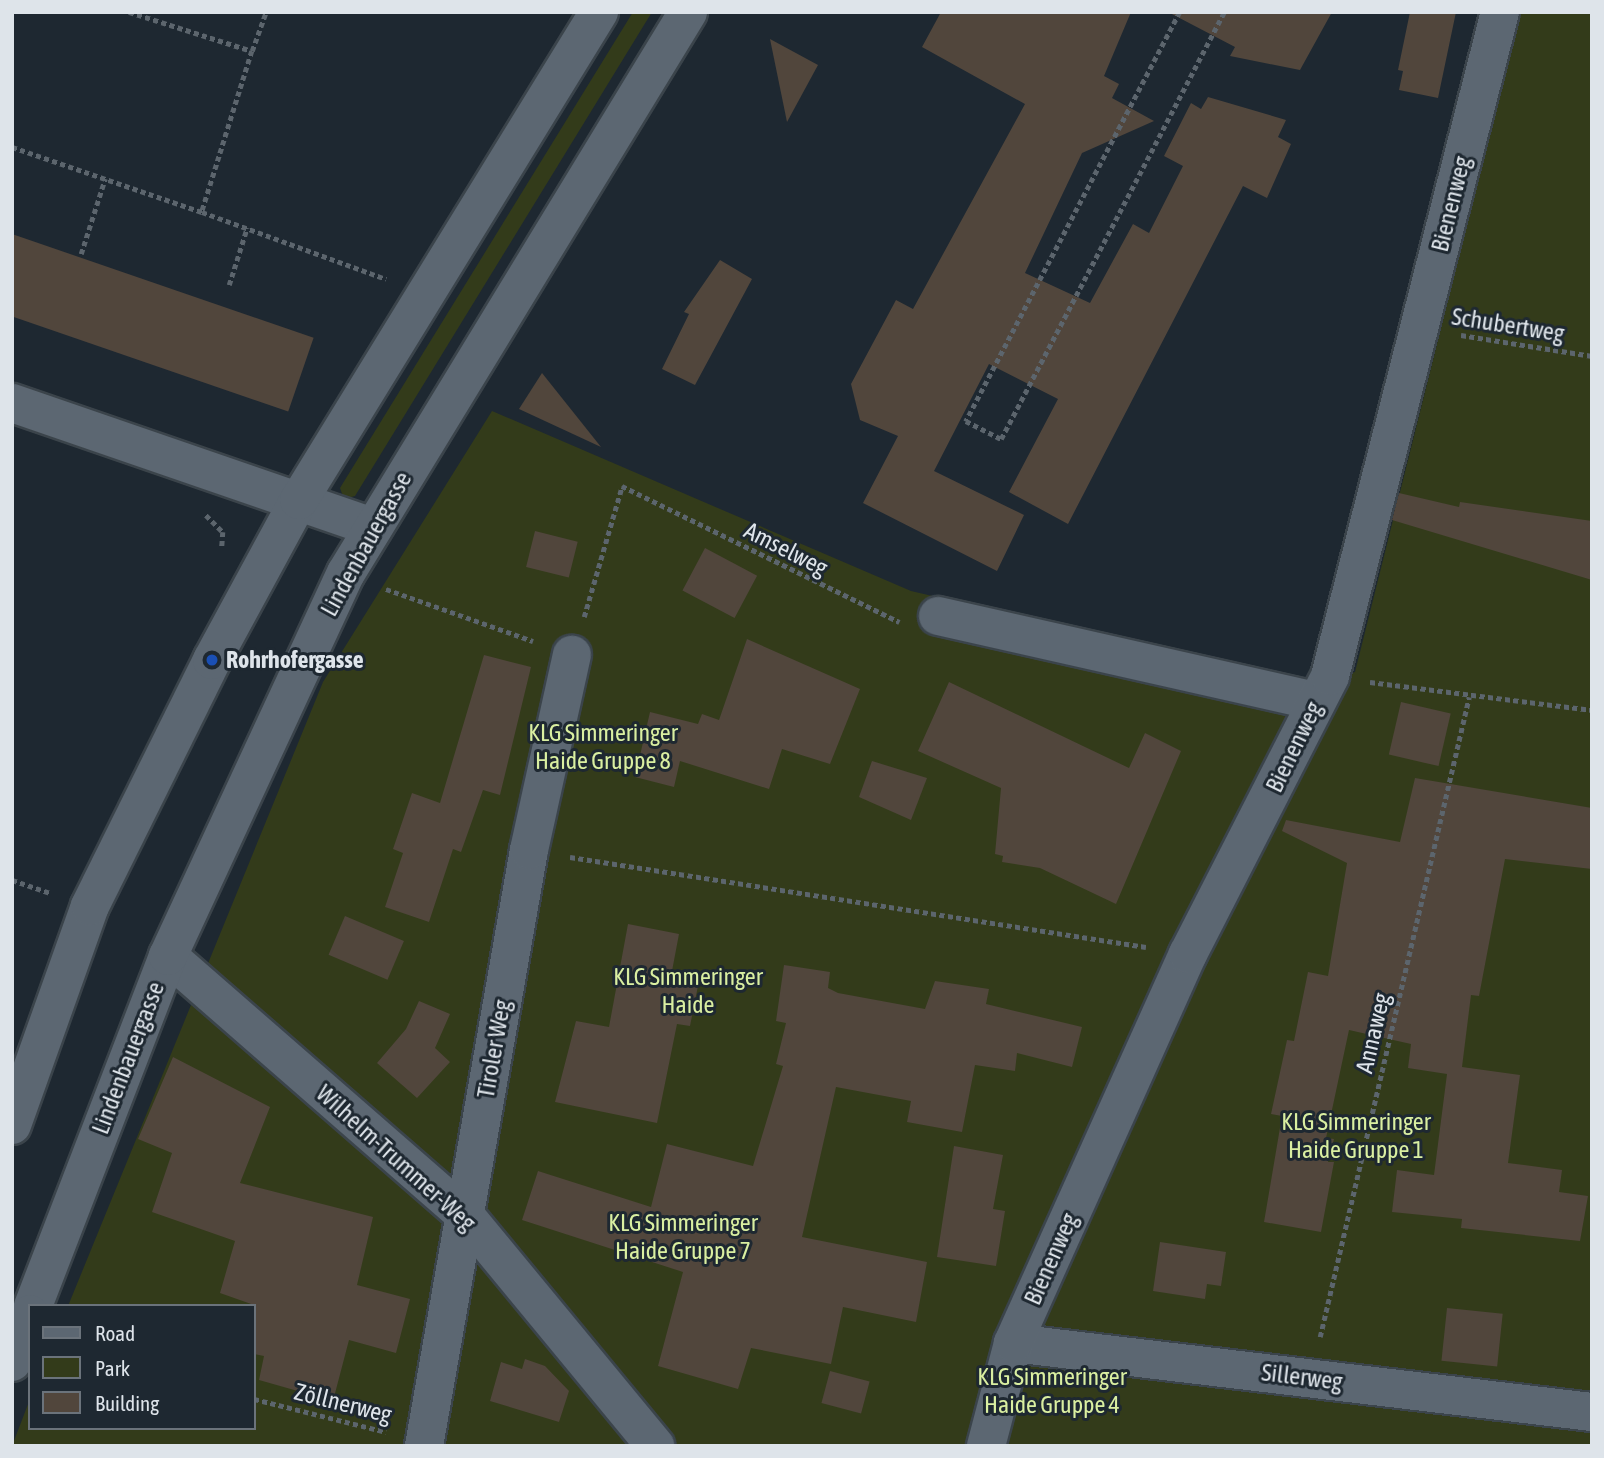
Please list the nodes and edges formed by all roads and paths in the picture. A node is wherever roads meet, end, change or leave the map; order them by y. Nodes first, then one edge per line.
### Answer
1 (129, 12) edge
2 (265, 12) edge
3 (599, 12) edge
4 (688, 12) edge
5 (1180, 12) edge
6 (1224, 12) edge
7 (1500, 12) edge
8 (252, 51) junction
9 (12, 148) edge
10 (105, 179) junction
11 (202, 212) junction
12 (247, 228) junction
13 (80, 254) dead end
14 (394, 267) dead end
15 (387, 279) junction
16 (229, 285) dead end
17 (380, 290) dead end
18 (1419, 329) junction
19 (1592, 356) edge
20 (12, 403) edge
21 (299, 500) junction
22 (197, 507) dead end
23 (373, 527) junction
24 (222, 554) dead end
25 (383, 588) dead end
26 (938, 616) joint
27 (572, 655) junction
28 (1323, 689) junction
29 (1469, 696) junction
30 (1592, 710) edge
31 (529, 850) junction
32 (12, 880) edge
33 (57, 895) dead end
34 (1188, 954) junction
35 (168, 956) junction
36 (12, 1125) edge
37 (464, 1214) junction
38 (34, 1304) edge
39 (28, 1319) edge
40 (1013, 1343) junction
41 (12, 1362) edge
42 (1311, 1378) junction
43 (256, 1400) edge
44 (1592, 1412) edge
45 (424, 1444) edge
46 (655, 1446) edge
47 (986, 1446) edge

1 - 8 path
2 - 8 path
3 - 21 street
4 - 23 street, Lindenbauergasse
5 - 6 path
7 - 18 street, Bienenweg
8 - 11 path
9 - 10 path
10 - 11 path
10 - 13 path
11 - 12 path
12 - 15 path
12 - 16 path
14 - 15 path
15 - 17 path
18 - 19 path, Schubertweg
18 - 28 street, Bienenweg
20 - 21 street
21 - 23 street
21 - 36 street
22 - 24 path
23 - 35 street, Lindenbauergasse
25 - 27 path
26 - 27 path, Amselweg
26 - 28 street
27 - 31 street, Tiroler Weg
28 - 29 path
28 - 34 street, Bienenweg
29 - 30 path
29 - 42 path, Annaweg
31 - 34 path
31 - 37 street, Tiroler Weg
32 - 33 path
34 - 40 street, Bienenweg
35 - 37 street, Wilhelm-Trummer-Weg
35 - 38 street, Lindenbauergasse
37 - 45 street, Tiroler Weg
37 - 46 street, Wilhelm-Trummer-Weg
39 - 41 street
40 - 42 street, Sillerweg
40 - 47 street, Bienenweg
42 - 44 street, Sillerweg
43 - 45 path, Zöllnerweg

